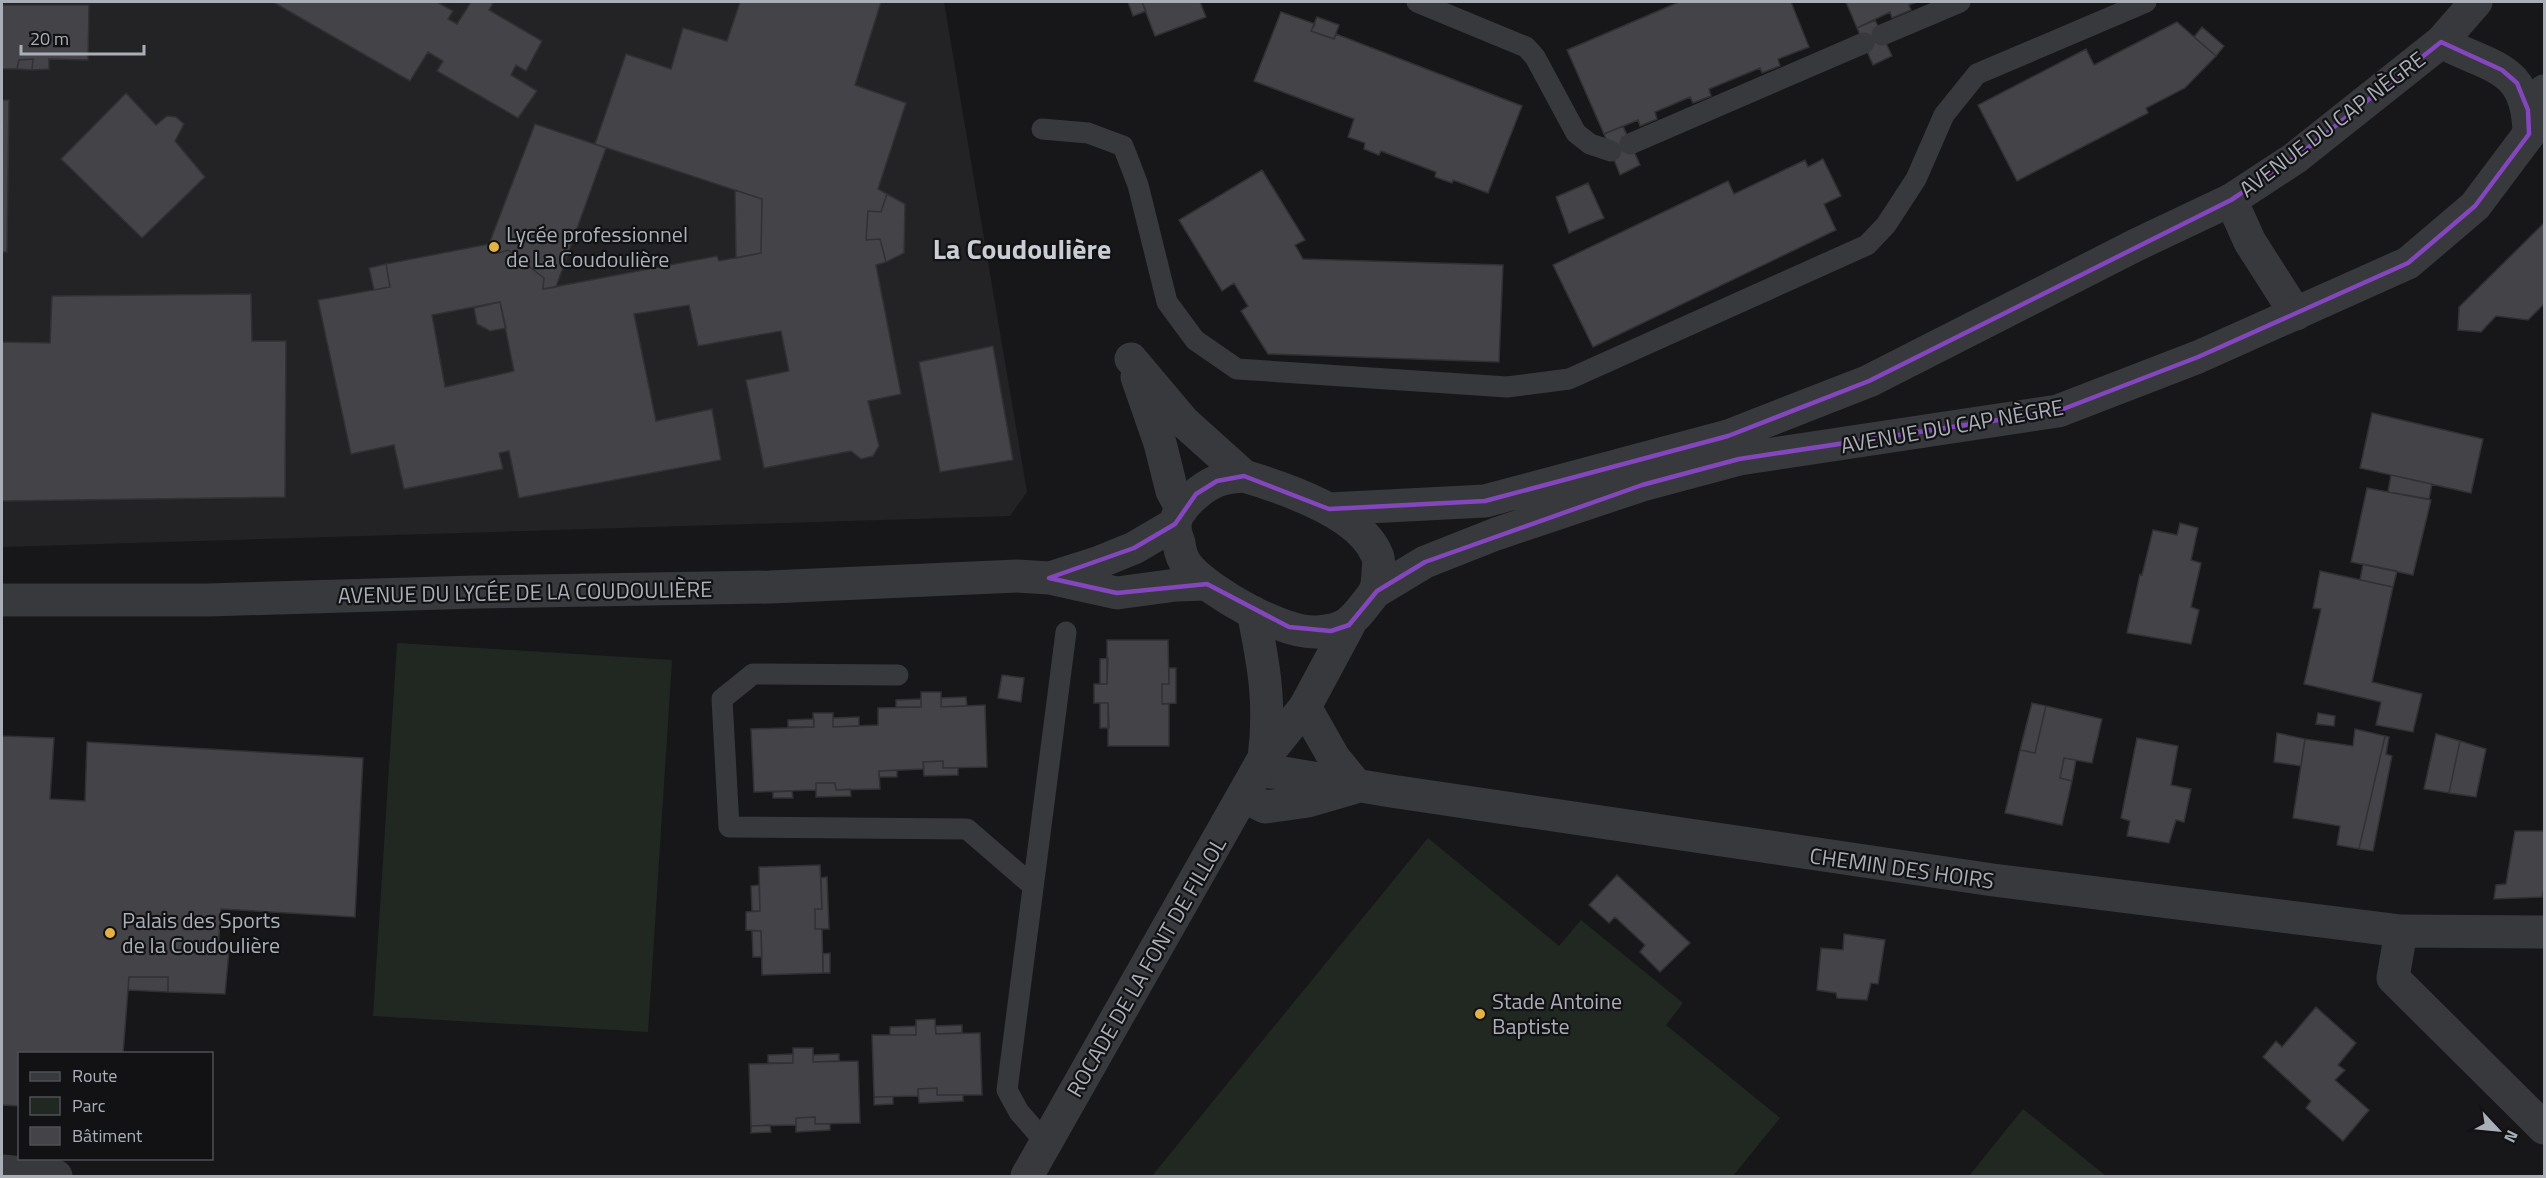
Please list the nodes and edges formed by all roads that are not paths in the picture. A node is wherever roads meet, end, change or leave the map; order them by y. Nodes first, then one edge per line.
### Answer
1 (1417, 2) edge
2 (1960, 2) edge
3 (2146, 2) edge
4 (2476, 2) edge
5 (2441, 42) junction
6 (2544, 91) edge
7 (1042, 129) dead end
8 (2529, 134) junction
9 (2231, 200) junction
10 (2296, 314) junction
11 (1244, 476) junction
12 (1329, 509) junction
13 (1178, 517) junction
14 (1049, 578) junction
15 (1207, 584) junction
16 (1377, 591) junction
17 (2, 600) edge
18 (1253, 612) junction
19 (1348, 625) junction
20 (1066, 632) dead end
21 (897, 675) dead end
22 (1305, 707) junction
23 (1255, 775) junction
24 (1357, 786) junction
25 (1034, 886) junction
26 (2401, 931) junction
27 (2544, 932) edge
28 (2544, 1128) edge
29 (1046, 1143) junction
30 (2, 1171) edge
31 (56, 1176) edge
32 (1027, 1176) edge

1 - 2 lane
3 - 7 lane
4 - 5 street, AVENUE DU CAP NÈGRE
5 - 8 street
5 - 9 street, AVENUE DU CAP NÈGRE
6 - 8 street, AVENUE DU CAP NÈGRE
8 - 10 street, AVENUE DU CAP NÈGRE
9 - 10 street
9 - 12 street, AVENUE DU CAP NÈGRE
10 - 16 street, AVENUE DU CAP NÈGRE
11 - 12 street
11 - 13 street
11 - 13 street
12 - 16 street
13 - 14 street, AVENUE DU LYCÉE DE LA COUDOULIÈRE
13 - 15 street
14 - 15 street, AVENUE DU LYCÉE DE LA COUDOULIÈRE
14 - 17 street, AVENUE DU LYCÉE DE LA COUDOULIÈRE
15 - 18 street
16 - 19 street
18 - 19 street
18 - 23 street, ROCADE DE LA FONT DE FILLOL
19 - 22 street, ROCADE DE LA FONT DE FILLOL
20 - 25 lane
21 - 25 lane
22 - 23 street, ROCADE DE LA FONT DE FILLOL
22 - 24 street
23 - 24 street, CHEMIN DES HOIRS
23 - 29 street, ROCADE DE LA FONT DE FILLOL
24 - 26 street, CHEMIN DES HOIRS
25 - 29 lane
26 - 27 street, CHEMIN DES HOIRS
26 - 28 street
29 - 32 street, ROCADE DE LA FONT DE FILLOL
30 - 31 street

